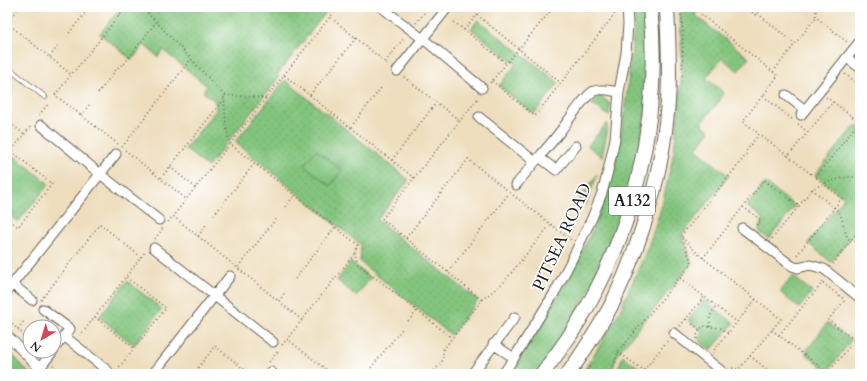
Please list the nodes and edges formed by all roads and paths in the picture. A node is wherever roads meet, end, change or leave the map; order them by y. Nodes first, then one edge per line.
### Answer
1 (20, 7) edge
2 (90, 7) edge
3 (126, 7) edge
4 (142, 7) edge
5 (338, 7) edge
6 (381, 7) edge
7 (448, 7) edge
8 (483, 7) edge
9 (620, 7) edge
10 (627, 7) edge
11 (650, 7) edge
12 (666, 7) edge
13 (699, 7) edge
14 (746, 7) edge
15 (762, 7) edge
16 (816, 7) edge
17 (757, 13) junction
18 (476, 15) junction
19 (330, 17) junction
20 (816, 17) junction
21 (156, 22) junction
22 (454, 22) dead end
23 (7, 23) edge
24 (464, 30) junction
25 (69, 33) dead end
26 (356, 38) junction
27 (422, 39) junction
28 (860, 41) edge
29 (795, 44) junction
30 (851, 45) dead end
31 (58, 46) dead end
32 (50, 57) junction
33 (847, 58) junction
34 (191, 59) junction
35 (506, 63) dead end
36 (7, 66) edge
37 (860, 68) edge
38 (397, 71) junction
39 (773, 72) junction
40 (843, 72) dead end
41 (72, 75) junction
42 (284, 75) junction
43 (492, 81) dead end
44 (561, 83) junction
45 (860, 85) edge
46 (381, 88) dead end
47 (482, 88) dead end
48 (619, 92) junction
49 (98, 93) dead end
50 (224, 95) junction
51 (310, 95) junction
52 (786, 95) dead end
53 (824, 95) dead end
54 (763, 96) junction
55 (44, 97) dead end
56 (266, 98) junction
57 (224, 99) junction
58 (436, 102) junction
59 (832, 102) junction
60 (91, 103) dead end
61 (81, 115) junction
62 (479, 117) dead end
63 (7, 120) edge
64 (460, 121) dead end
65 (860, 122) edge
66 (40, 125) dead end
67 (351, 127) junction
68 (808, 132) junction
69 (24, 134) dead end
70 (759, 134) junction
71 (230, 144) junction
72 (576, 146) dead end
73 (119, 151) junction
74 (7, 156) edge
75 (788, 156) junction
76 (537, 159) junction
77 (392, 160) junction
78 (255, 163) junction
79 (170, 167) junction
80 (100, 174) junction
81 (860, 177) edge
82 (161, 178) junction
83 (816, 178) junction
84 (823, 184) junction
85 (196, 188) junction
86 (513, 189) junction
87 (812, 189) junction
88 (295, 195) junction
89 (186, 199) junction
90 (799, 206) junction
91 (743, 207) junction
92 (285, 208) dead end
93 (834, 208) junction
94 (214, 215) dead end
95 (173, 216) junction
96 (7, 218) edge
97 (276, 219) dead end
98 (164, 223) junction
99 (551, 224) junction
100 (206, 225) dead end
101 (336, 227) junction
102 (742, 228) dead end
103 (860, 229) edge
104 (756, 231) dead end
105 (198, 236) junction
106 (681, 236) junction
107 (406, 238) junction
108 (852, 240) junction
109 (572, 241) dead end
110 (770, 242) dead end
111 (860, 245) edge
112 (152, 246) junction
113 (355, 252) junction
114 (141, 257) junction
115 (703, 258) junction
116 (793, 260) dead end
117 (237, 267) junction
118 (831, 270) junction
119 (448, 272) junction
120 (230, 276) joint
121 (126, 277) junction
122 (679, 278) junction
123 (295, 279) dead end
124 (823, 283) junction
125 (10, 288) edge
126 (286, 291) dead end
127 (215, 296) junction
128 (848, 296) dead end
129 (860, 298) edge
130 (756, 299) junction
131 (482, 300) junction
132 (844, 300) junction
133 (279, 301) junction
134 (38, 304) junction
135 (717, 307) junction
136 (416, 311) junction
137 (94, 317) junction
138 (515, 317) dead end
139 (7, 318) edge
140 (686, 319) dead end
141 (302, 320) junction
142 (408, 321) dead end
143 (737, 322) junction
144 (22, 324) edge
145 (710, 327) junction
146 (18, 329) junction
147 (402, 329) dead end
148 (700, 330) junction
149 (772, 330) junction
150 (22, 333) edge
151 (674, 333) dead end
152 (728, 333) junction
153 (7, 335) edge
154 (779, 335) junction
155 (64, 336) junction
156 (78, 338) dead end
157 (452, 338) junction
158 (62, 339) edge
159 (287, 339) junction
160 (273, 342) dead end
161 (493, 344) junction
162 (700, 344) dead end
163 (134, 348) junction
164 (618, 352) junction
165 (716, 356) dead end
166 (750, 356) junction
167 (514, 358) junction
168 (48, 359) edge
169 (269, 362) dead end
170 (52, 363) dead end
171 (42, 371) edge
172 (728, 371) edge
173 (111, 373) edge
174 (64, 374) edge
175 (153, 374) edge
176 (193, 374) edge
177 (250, 374) edge
178 (332, 374) edge
179 (366, 374) edge
180 (432, 374) edge
181 (472, 374) edge
182 (503, 374) edge
183 (542, 374) edge
184 (568, 374) edge
185 (611, 374) edge
186 (649, 374) edge
187 (773, 374) edge
188 (828, 374) edge

1 - 23 path
2 - 25 path
3 - 41 path
4 - 21 path
5 - 19 path
6 - 27 street
7 - 27 street
8 - 18 path
9 - 44 path
10 - 48 street, PITSEA ROAD
11 - 183 main road, A132
12 - 184 main road, A132
13 - 39 path
14 - 17 path
15 - 17 path
16 - 20 path
17 - 29 path
18 - 24 path
18 - 44 path
19 - 26 path
19 - 42 path
20 - 29 path
20 - 30 path
21 - 34 path
21 - 49 path
22 - 24 path
23 - 32 path
24 - 35 path
26 - 38 path
26 - 51 path
27 - 38 street
27 - 47 street
28 - 33 street
29 - 39 path
31 - 32 path
32 - 41 path
33 - 37 street
33 - 52 street
34 - 50 path
34 - 73 path
36 - 55 lane
38 - 58 path
39 - 54 path
40 - 45 path
41 - 61 path
42 - 51 path
42 - 56 path
43 - 44 path
46 - 67 path
48 - 76 street
48 - 167 street, PITSEA ROAD
50 - 56 path
50 - 57 path
51 - 67 path
53 - 59 path
54 - 68 path
54 - 70 path
56 - 71 path
57 - 71 path
57 - 79 path
58 - 64 path
58 - 77 path
59 - 65 path
59 - 68 path
60 - 61 path
61 - 73 path
62 - 76 street
63 - 69 path
65 - 83 path
66 - 80 street
67 - 77 path
68 - 75 path
70 - 75 path
70 - 106 path
71 - 78 path
71 - 85 path
72 - 76 street
73 - 80 street
73 - 82 path
74 - 96 path
75 - 83 path
76 - 86 street
77 - 107 path
78 - 88 path
78 - 94 path
79 - 82 path
79 - 85 path
80 - 98 street
80 - 125 street
81 - 84 path
82 - 89 path
83 - 84 path
84 - 87 path
84 - 93 path
85 - 89 path
86 - 99 path
86 - 107 path
86 - 119 path
87 - 90 path
87 - 93 path
88 - 92 path
88 - 101 path
89 - 95 path
90 - 91 path
90 - 110 path
91 - 104 path
91 - 115 path
93 - 108 path
93 - 116 path
95 - 98 path
95 - 105 path
97 - 117 path
98 - 112 path
99 - 109 path
99 - 131 path
100 - 105 path
101 - 113 path
101 - 123 path
102 - 118 street
103 - 108 path
105 - 117 path
106 - 115 path
106 - 122 path
107 - 119 path
108 - 111 path
108 - 118 path
112 - 114 path
112 - 127 street
113 - 136 path
113 - 141 path
114 - 121 path
114 - 134 path
115 - 130 path
117 - 120 path
117 - 133 path
118 - 124 path
118 - 129 street
119 - 131 path
120 - 127 street
121 - 137 path
121 - 163 path
122 - 135 path
122 - 164 path
124 - 132 path
124 - 154 path
125 - 134 street
126 - 133 path
127 - 160 street
127 - 175 street
128 - 132 path
130 - 143 path
130 - 149 path
131 - 157 path
132 - 188 path
133 - 141 path
134 - 155 street
135 - 143 path
135 - 145 path
136 - 142 path
136 - 157 path
137 - 156 path
137 - 163 path
138 - 161 street
139 - 146 path
140 - 148 path
141 - 159 path
143 - 152 path
144 - 146 path
145 - 148 path
145 - 152 path
146 - 150 path
147 - 179 path
148 - 162 path
149 - 154 path
149 - 166 path
151 - 172 street
152 - 165 path
153 - 171 street
154 - 188 path
155 - 158 street
155 - 173 street
157 - 180 path
159 - 169 path
159 - 178 path
161 - 167 street
161 - 181 street
163 - 173 path
164 - 185 path
164 - 186 path
166 - 172 path
166 - 187 path
167 - 182 street, PITSEA ROAD
168 - 171 street
170 - 174 path
176 - 177 path

